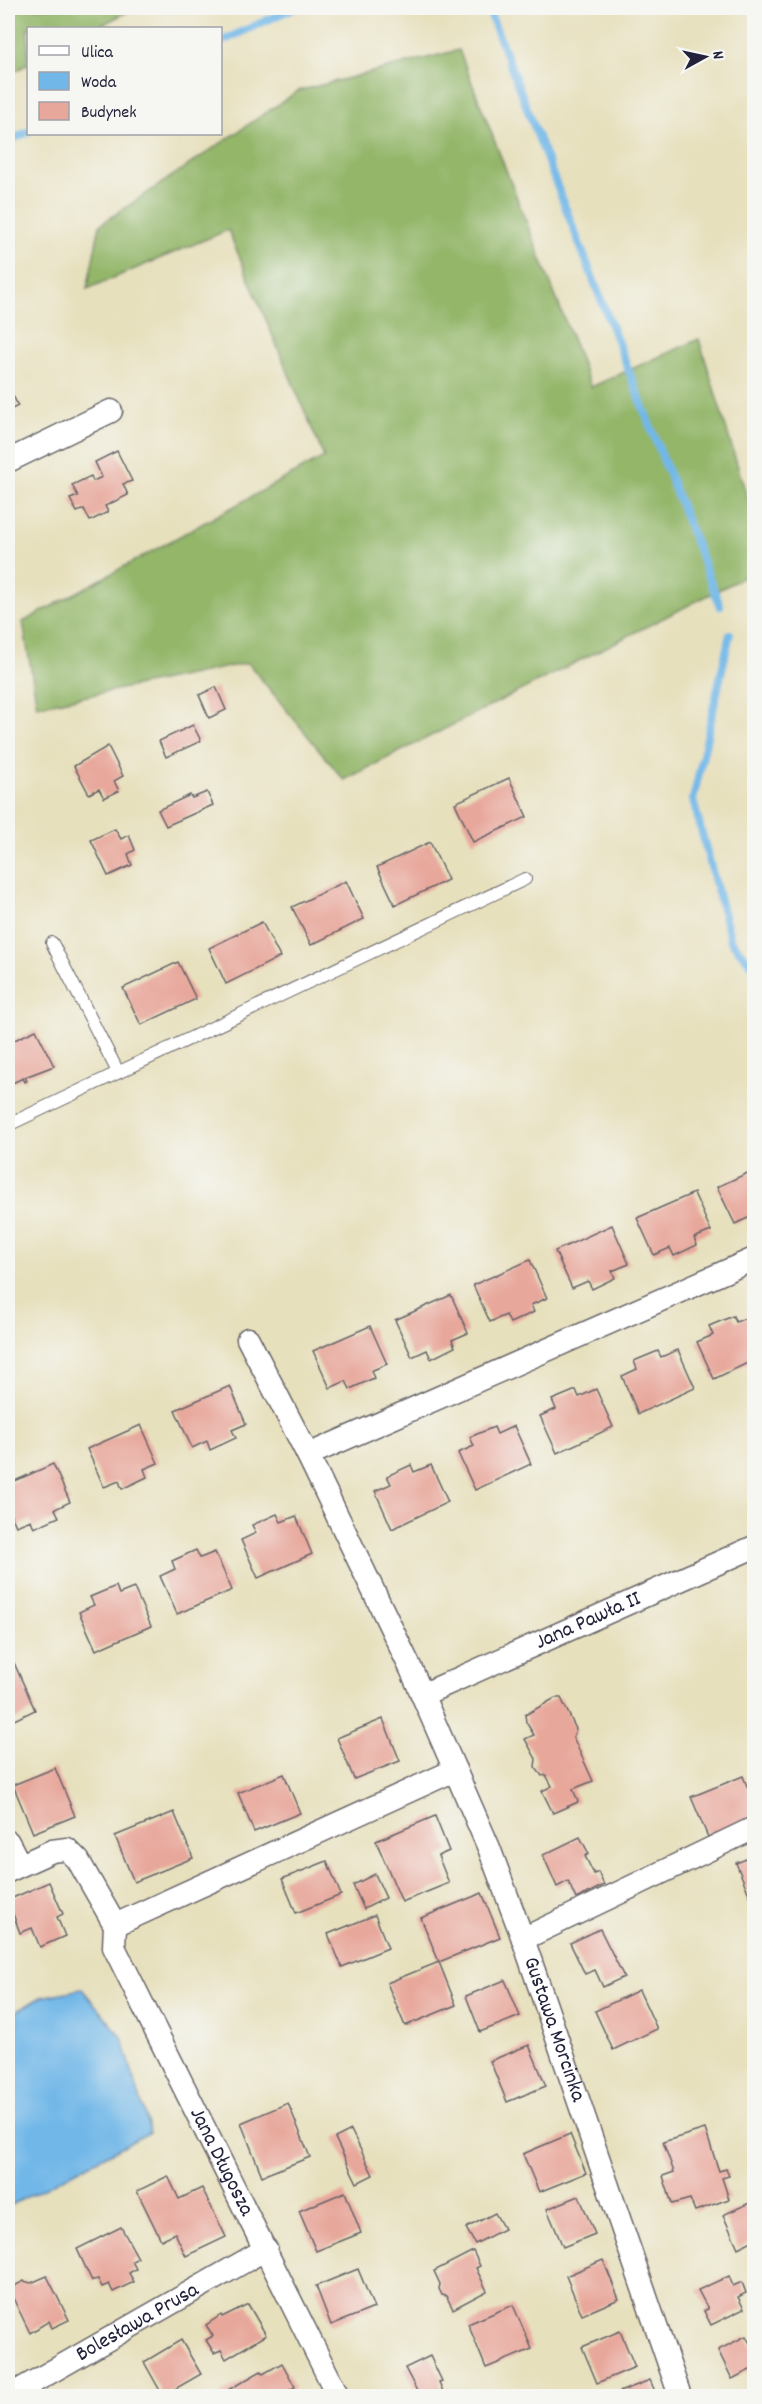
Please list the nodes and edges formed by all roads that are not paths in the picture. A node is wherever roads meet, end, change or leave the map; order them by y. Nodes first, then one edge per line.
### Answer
1 (111, 411) dead end
2 (8, 461) edge
3 (525, 879) dead end
4 (52, 943) dead end
5 (118, 1072) junction
6 (8, 1125) edge
7 (754, 1259) edge
8 (248, 1339) dead end
9 (308, 1455) junction
10 (754, 1546) edge
11 (422, 1695) junction
12 (455, 1770) junction
13 (754, 1828) edge
14 (8, 1842) edge
15 (14, 1868) edge
16 (115, 1925) junction
17 (523, 1939) junction
18 (266, 2249) junction
19 (9, 2397) edge
20 (335, 2397) edge
21 (681, 2397) edge

1 - 2 street
3 - 5 lane
4 - 5 lane
5 - 6 lane
7 - 9 street
8 - 9 street, Gustawa Morcinka
9 - 11 street, Gustawa Morcinka
10 - 11 street, Jana Pawła II
11 - 12 street, Gustawa Morcinka
12 - 16 street
12 - 17 street, Gustawa Morcinka
13 - 17 street
14 - 15 street
15 - 16 street, Jana Długosza
16 - 18 street, Jana Długosza
17 - 21 street, Gustawa Morcinka
18 - 19 street, Bolesława Prusa
18 - 20 street, Jana Długosza

